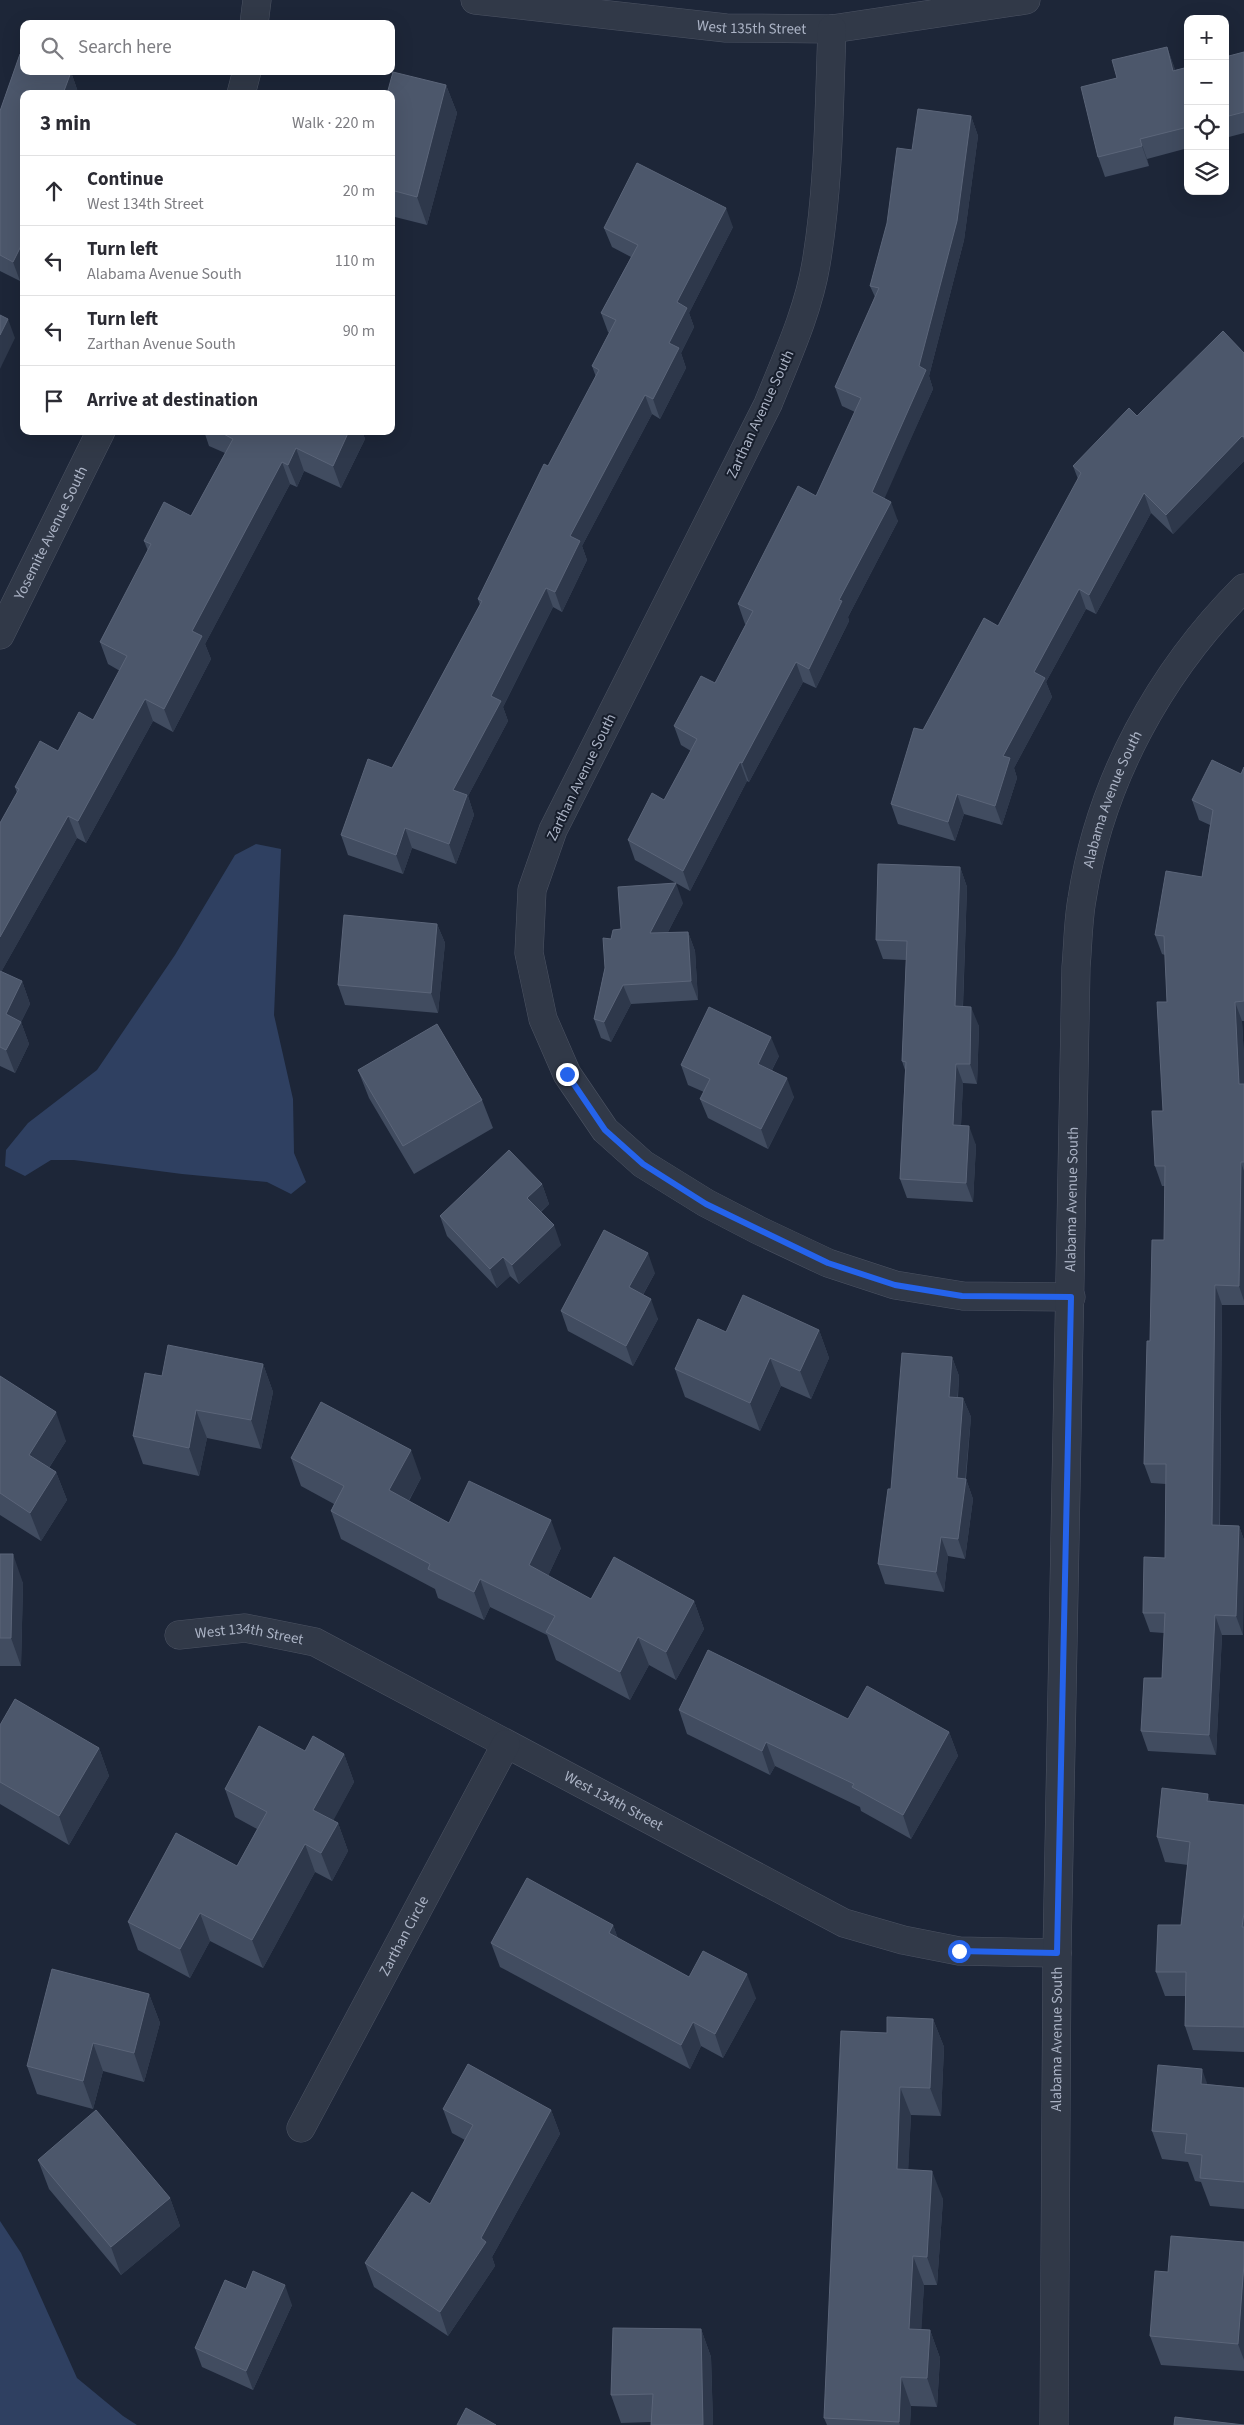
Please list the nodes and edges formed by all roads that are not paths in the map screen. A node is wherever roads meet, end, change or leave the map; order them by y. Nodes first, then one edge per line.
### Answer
1 (257, 0) edge
2 (475, 0) edge
3 (1026, 0) edge
4 (921, 8) edge
5 (254, 20) edge
6 (832, 29) junction
7 (246, 75) edge
8 (243, 90) edge
9 (99, 435) edge
10 (1244, 588) edge
11 (0, 635) edge
12 (1071, 1297) junction
13 (179, 1634) dead end
14 (506, 1744) junction
15 (1057, 1953) junction
16 (301, 2128) dead end
17 (1054, 2425) edge

1 - 5 street
2 - 6 street, West 135th Street
3 - 4 street, West 135th Street
4 - 6 street, West 135th Street
6 - 12 street, Zarthan Avenue South
7 - 8 street
9 - 11 street, Yosemite Avenue South
10 - 12 street, Alabama Avenue South
12 - 15 street, Alabama Avenue South
13 - 14 street, West 134th Street
14 - 15 street, West 134th Street
14 - 16 street, Zarthan Circle
15 - 17 street, Alabama Avenue South

